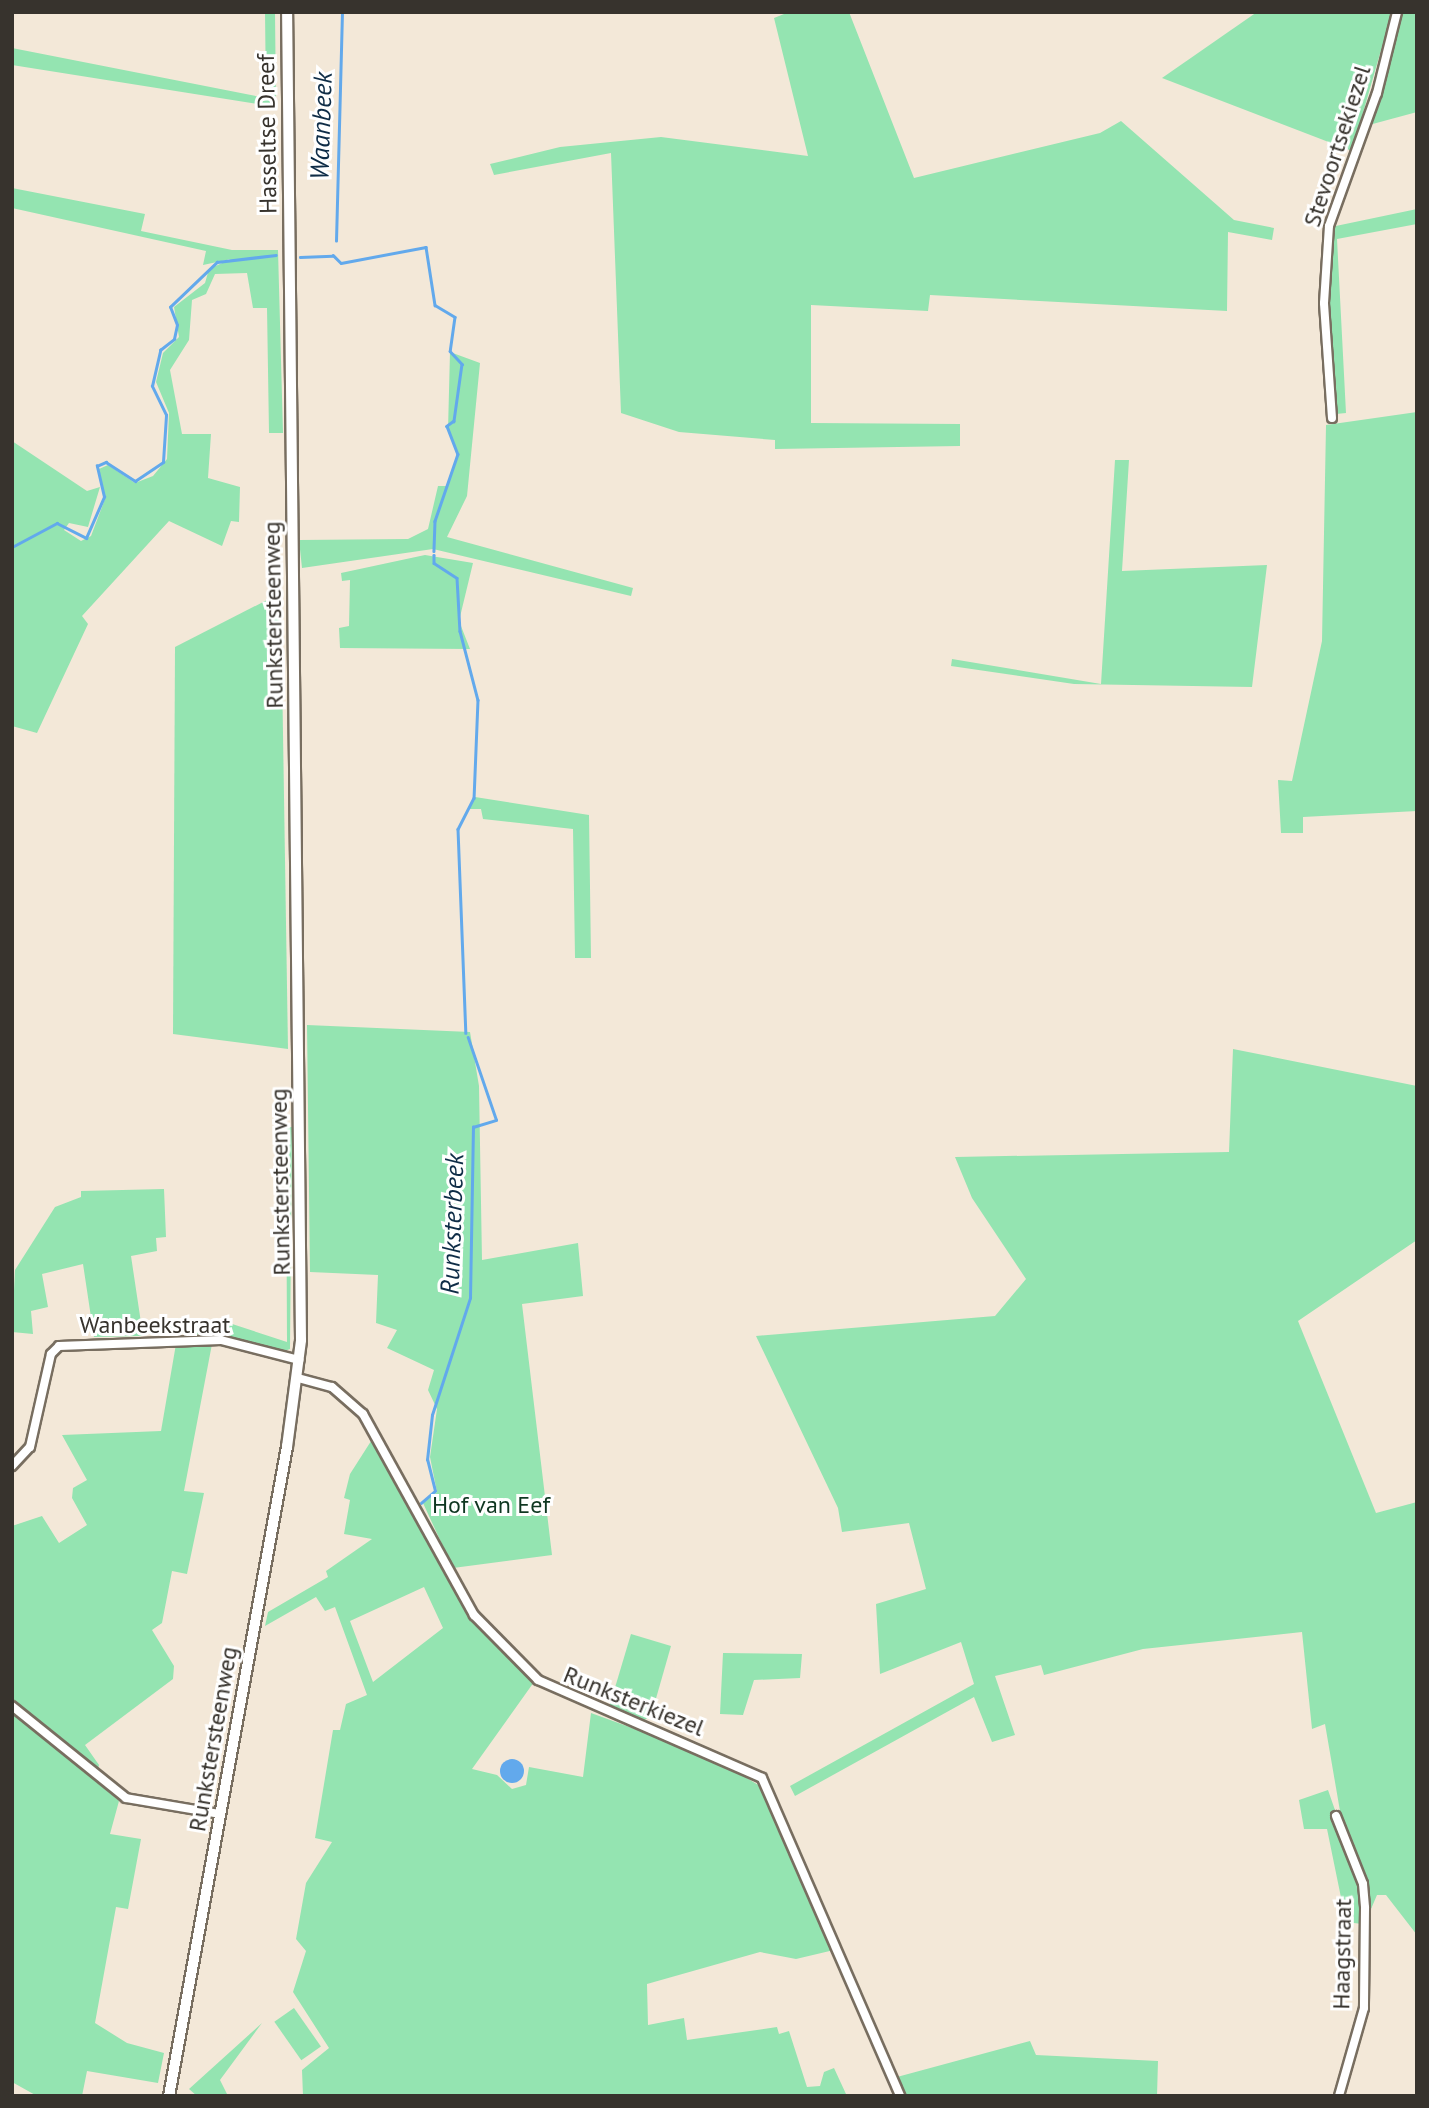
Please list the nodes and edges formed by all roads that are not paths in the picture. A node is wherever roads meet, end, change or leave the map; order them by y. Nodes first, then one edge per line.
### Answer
1 (286, 12) edge
2 (1396, 12) edge
3 (289, 256) joint
4 (1332, 418) dead end
5 (299, 1360) junction
6 (298, 1378) junction
7 (12, 1466) edge
8 (12, 1706) edge
9 (220, 1814) junction
10 (1336, 1816) dead end
11 (169, 2096) edge
12 (900, 2096) edge
13 (1339, 2096) edge

1 - 3 street, Hasseltse Dreef
2 - 4 street, Stevoortsekiezel
3 - 5 street, Runkstersteenweg
5 - 6 street, Runkstersteenweg
5 - 7 street, Wanbeekstraat
6 - 9 street, Runkstersteenweg
6 - 12 street, Runksterkiezel
8 - 9 street
9 - 11 street, Runkstersteenweg
10 - 13 street, Haagstraat

